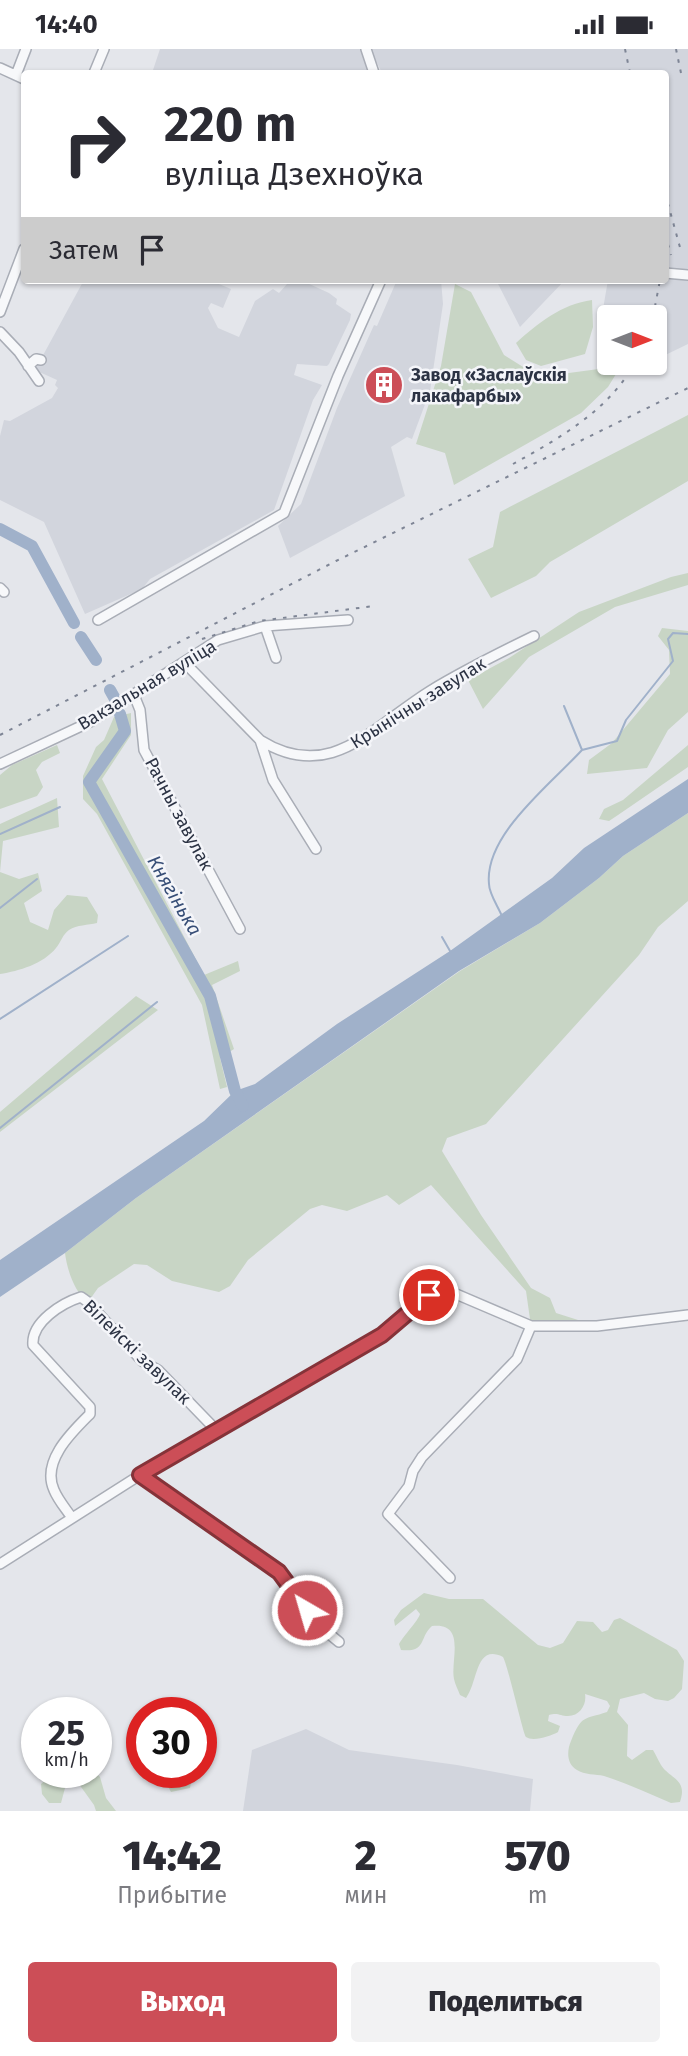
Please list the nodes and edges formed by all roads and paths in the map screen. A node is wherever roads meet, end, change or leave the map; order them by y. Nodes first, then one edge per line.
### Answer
1 (26, 49) edge
2 (104, 49) edge
3 (366, 49) edge
4 (0, 68) edge
5 (22, 70) edge
6 (95, 70) edge
7 (373, 70) edge
8 (20, 77) edge
9 (21, 257) edge
10 (669, 273) edge
11 (688, 275) edge
12 (379, 284) edge
13 (0, 312) edge
14 (0, 332) edge
15 (41, 360) dead end
16 (28, 366) junction
17 (39, 381) dead end
18 (348, 620) dead end
19 (98, 621) dead end
20 (265, 626) junction
21 (534, 636) dead end
22 (276, 658) dead end
23 (185, 663) junction
24 (134, 695) junction
25 (260, 740) junction
26 (0, 764) edge
27 (316, 849) dead end
28 (240, 929) dead end
29 (688, 1315) edge
30 (531, 1326) junction
31 (217, 1431) junction
32 (140, 1475) junction
33 (72, 1518) junction
34 (0, 1563) edge
35 (450, 1578) dead end
36 (339, 1642) dead end

1 - 5 street
2 - 6 street
3 - 7 street
4 - 8 street
9 - 13 street
10 - 11 street
12 - 19 street
14 - 16 street
15 - 16 street
16 - 17 street
18 - 20 street, Вакзальная вуліца
20 - 22 street
20 - 23 street, Вакзальная вуліца
21 - 25 street, Крынічны завулак
23 - 24 street, Вакзальная вуліца
23 - 25 street
24 - 26 street, Вакзальная вуліца
24 - 28 street, Рачны завулак
25 - 27 street
29 - 30 street
30 - 31 street
30 - 35 street
31 - 32 street
31 - 33 street, Вілейскі завулак
32 - 33 street
32 - 36 street
33 - 34 street

